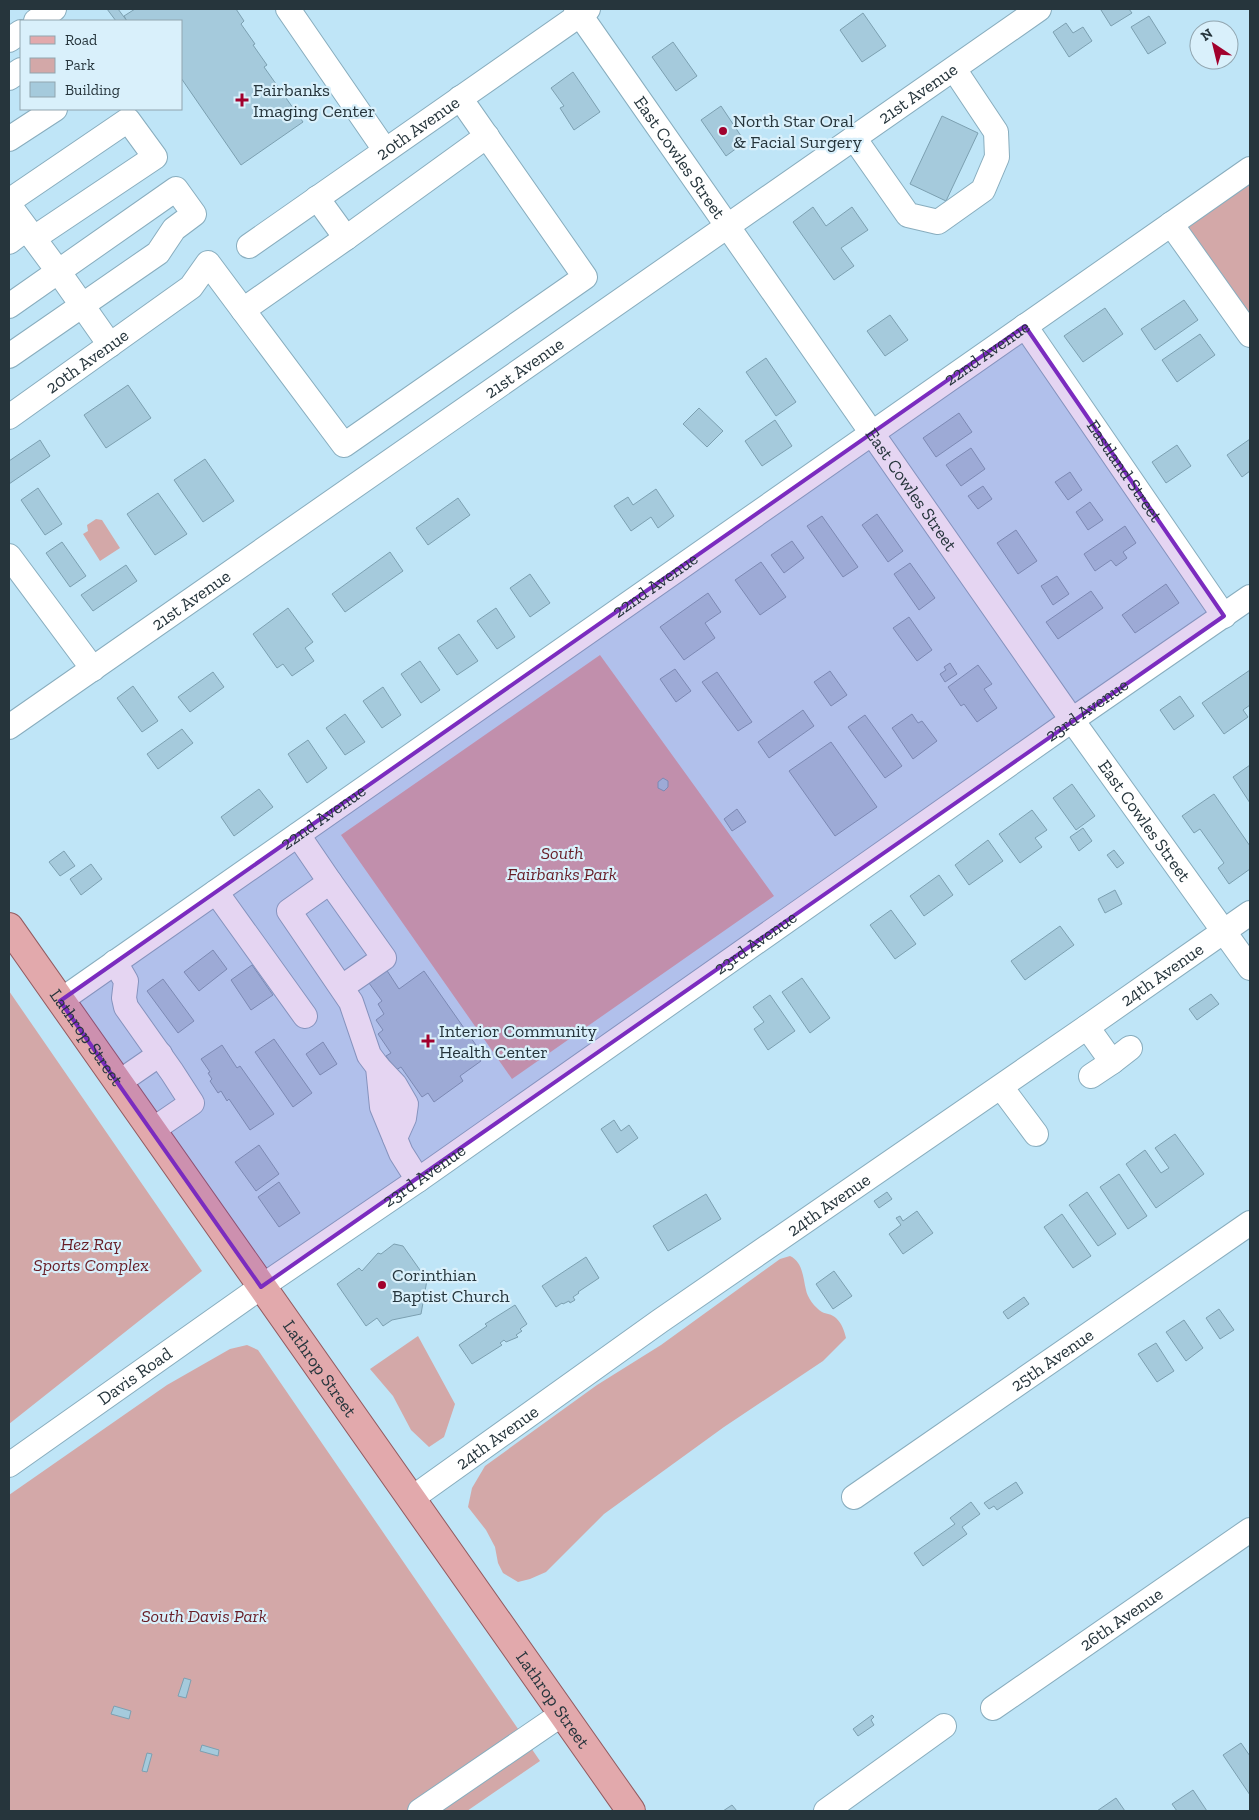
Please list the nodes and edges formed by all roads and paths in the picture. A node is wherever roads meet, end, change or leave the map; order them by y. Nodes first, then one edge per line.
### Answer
1 (54, 9) edge
2 (288, 9) edge
3 (1039, 9) edge
4 (581, 11) edge
5 (38, 20) edge
6 (20, 33) edge
7 (9, 40) edge
8 (954, 69) junction
9 (20, 71) edge
10 (9, 78) edge
11 (460, 98) junction
12 (53, 110) edge
13 (487, 136) junction
14 (854, 138) junction
15 (9, 139) edge
16 (386, 150) junction
17 (1250, 169) edge
18 (317, 198) junction
19 (9, 201) edge
20 (9, 206) edge
21 (1171, 224) junction
22 (727, 225) junction
23 (23, 237) edge
24 (346, 238) junction
25 (249, 246) dead end
26 (58, 271) junction
27 (82, 305) junction
28 (9, 306) edge
29 (243, 310) junction
30 (1025, 326) junction
31 (1250, 335) edge
32 (110, 345) junction
33 (9, 356) edge
34 (9, 417) edge
35 (872, 433) junction
36 (9, 556) edge
37 (1250, 597) edge
38 (1224, 616) junction
39 (93, 669) junction
40 (1072, 720) junction
41 (9, 727) edge
42 (298, 835) junction
43 (330, 882) junction
44 (216, 892) junction
45 (1250, 913) edge
46 (9, 928) edge
47 (1224, 931) junction
48 (115, 962) junction
49 (1250, 968) edge
50 (342, 987) junction
51 (60, 1000) junction
52 (305, 1016) dead end
53 (1087, 1028) junction
54 (160, 1054) junction
55 (1091, 1076) dead end
56 (118, 1084) junction
57 (1001, 1087) junction
58 (151, 1131) junction
59 (1036, 1134) dead end
60 (418, 1180) junction
61 (1250, 1223) edge
62 (261, 1287) junction
63 (9, 1465) edge
64 (854, 1496) dead end
65 (410, 1499) junction
66 (1250, 1530) edge
67 (993, 1708) dead end
68 (562, 1714) junction
69 (944, 1726) dead end
70 (420, 1811) edge
71 (631, 1811) edge
72 (826, 1811) edge

1 - 5 street
2 - 16 street
3 - 8 street, 21st Avenue
4 - 11 street, 20th Avenue
4 - 22 street, East Cowles Street
6 - 7 street
8 - 14 street, 21st Avenue
8 - 14 street
9 - 10 street
11 - 13 street
11 - 16 street, 20th Avenue
12 - 15 street
13 - 24 street
13 - 29 street
14 - 22 street, 21st Avenue
16 - 18 street, 20th Avenue
17 - 21 street, 22nd Avenue
18 - 24 street
18 - 25 street, 20th Avenue
19 - 23 street
20 - 23 street
21 - 30 street, 22nd Avenue
21 - 31 street
22 - 35 street, East Cowles Street
22 - 39 street, 21st Avenue
23 - 26 street
24 - 29 street
26 - 27 street
26 - 27 street
26 - 28 street
27 - 32 street
27 - 33 street
29 - 32 street, 20th Avenue
30 - 35 street, 22nd Avenue
30 - 38 street, Eastland Street
32 - 34 street, 20th Avenue
35 - 40 street, East Cowles Street
35 - 42 street, 22nd Avenue
36 - 39 street
37 - 38 street, 23rd Avenue
38 - 40 street, 23rd Avenue
39 - 41 street, 21st Avenue
40 - 47 street, East Cowles Street
40 - 60 street, 23rd Avenue
42 - 43 street
42 - 44 street, 22nd Avenue
43 - 50 street
43 - 50 street
44 - 48 street, 22nd Avenue
44 - 52 street
45 - 47 street, 24th Avenue
46 - 51 main road, Lathrop Street
47 - 49 street, East Cowles Street
47 - 53 street, 24th Avenue
48 - 51 street, 22nd Avenue
48 - 54 street
50 - 60 street
51 - 56 main road, Lathrop Street
53 - 55 street
53 - 57 street, 24th Avenue
54 - 56 street
54 - 58 street
56 - 58 main road, Lathrop Street
57 - 59 street
57 - 65 street, 24th Avenue
58 - 62 main road, Lathrop Street
60 - 62 street, 23rd Avenue
61 - 64 street, 25th Avenue
62 - 63 street, Davis Road
62 - 65 main road, Lathrop Street
65 - 68 main road, Lathrop Street
66 - 67 street, 26th Avenue
68 - 70 street
68 - 71 main road, Lathrop Street
69 - 72 street

